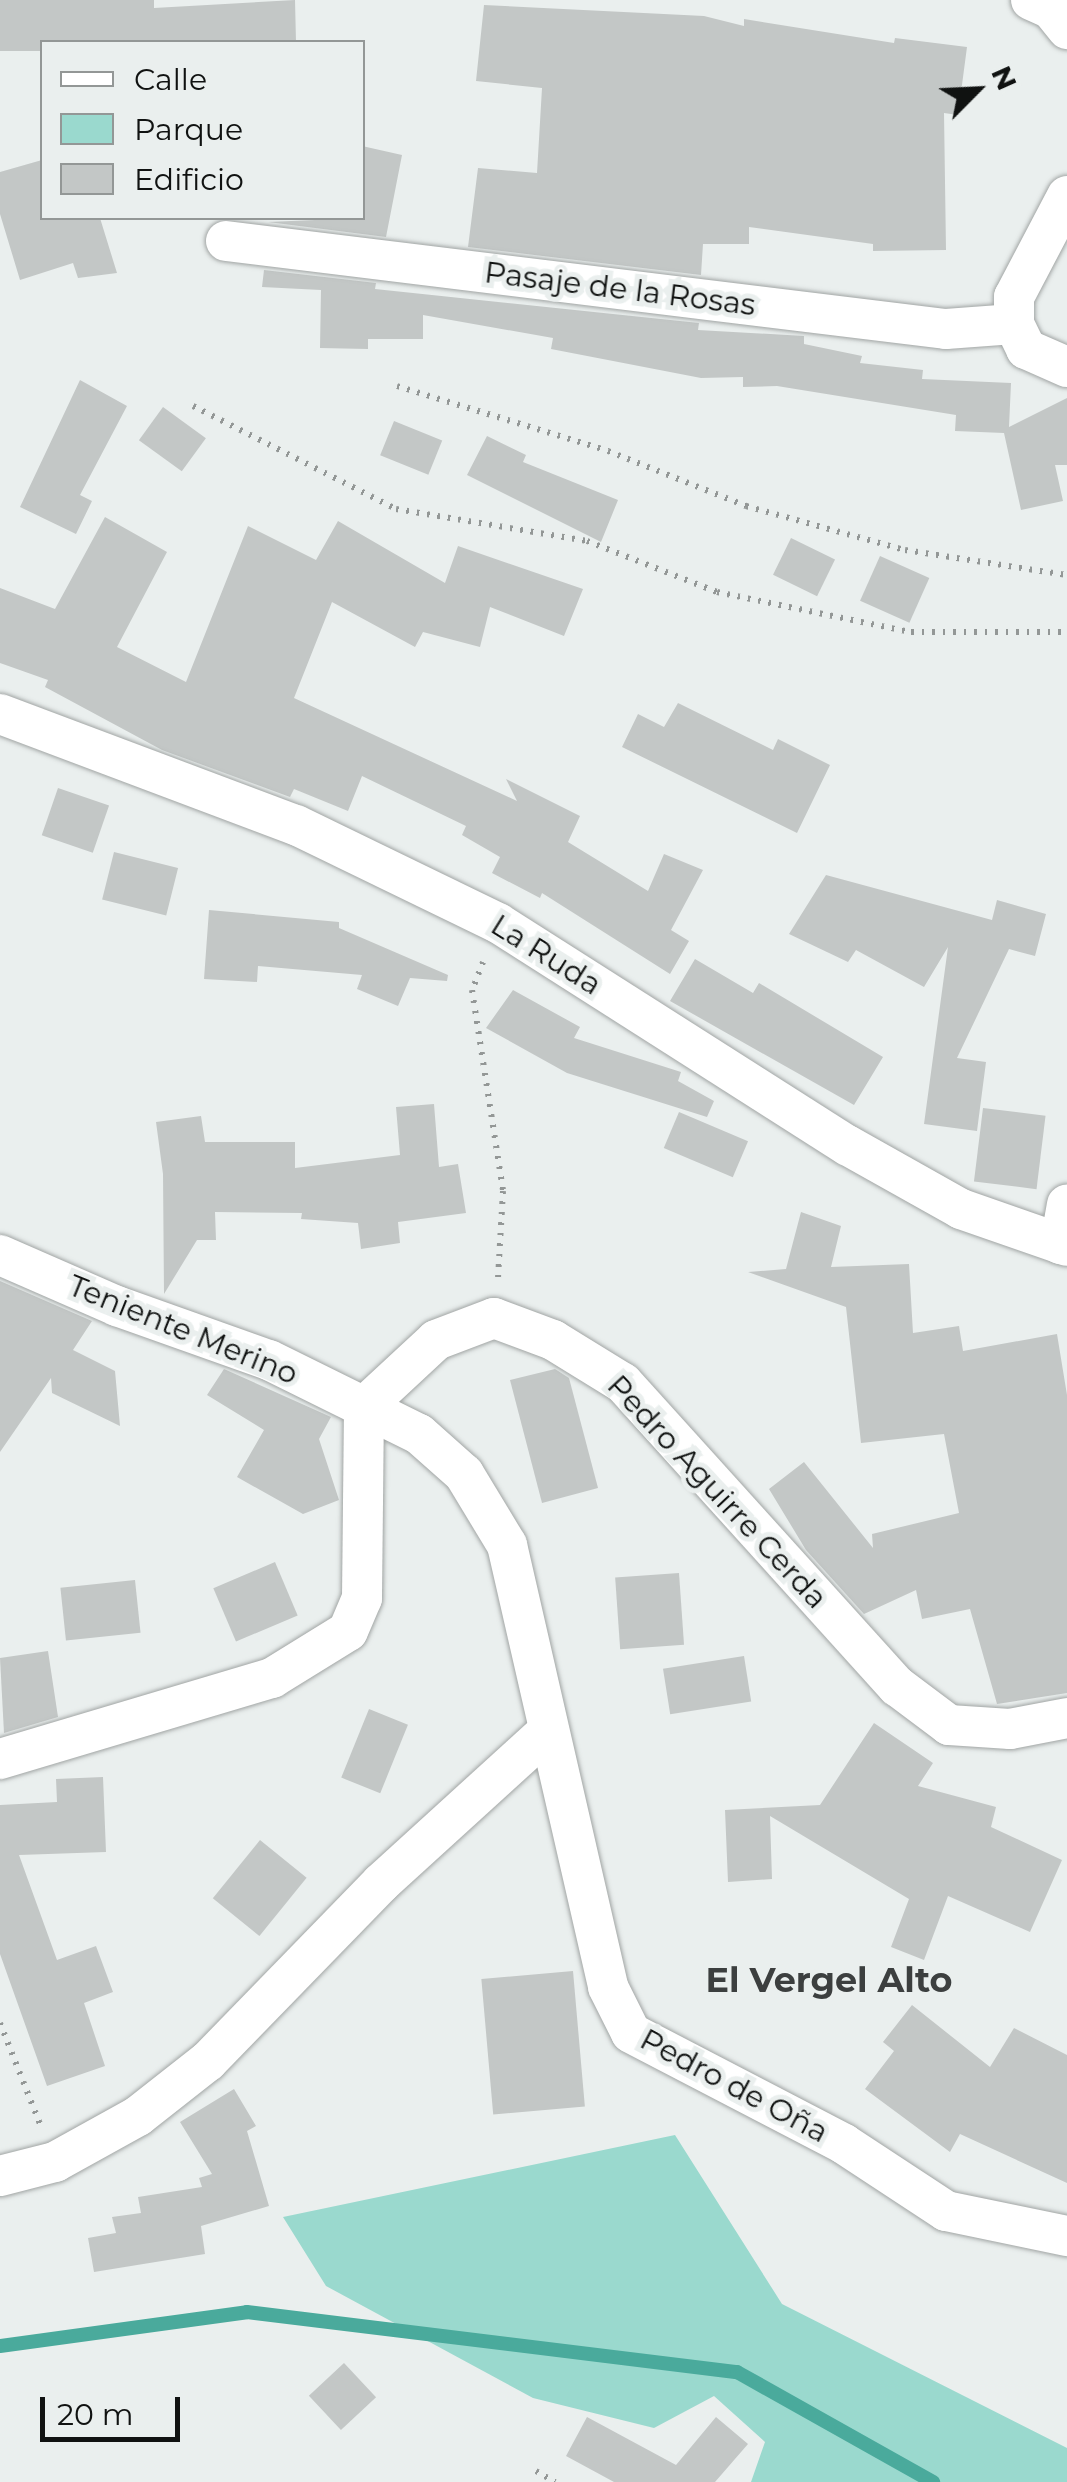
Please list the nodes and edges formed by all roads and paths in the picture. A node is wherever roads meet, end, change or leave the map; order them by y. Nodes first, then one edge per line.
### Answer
1 (1031, 0) edge
2 (1067, 29) edge
3 (1067, 196) edge
4 (226, 241) dead end
5 (1014, 324) junction
6 (1067, 368) edge
7 (397, 386) dead end
8 (193, 406) dead end
9 (1067, 575) edge
10 (1067, 632) edge
11 (0, 714) edge
12 (498, 923) junction
13 (1065, 1232) edge
14 (0, 1256) edge
15 (494, 1318) junction
16 (364, 1407) junction
17 (1067, 1718) edge
18 (546, 1732) junction
19 (0, 1759) edge
20 (0, 2023) edge
21 (55, 2162) junction
22 (0, 2176) edge
23 (1067, 2236) edge
24 (536, 2472) dead end
25 (555, 2482) edge

1 - 2 street
3 - 5 street
4 - 5 street, Pasaje de la Rosas
5 - 6 street
7 - 9 path
8 - 10 path
11 - 12 street, La Ruda
12 - 13 street, La Ruda
12 - 15 path
14 - 16 street, Teniente Merino
15 - 16 street
15 - 17 street, Pedro Aguirre Cerda
16 - 18 street, Pedro de Oña
16 - 19 street
18 - 21 street
18 - 23 street, Pedro de Oña
20 - 21 path
21 - 22 street
24 - 25 path

